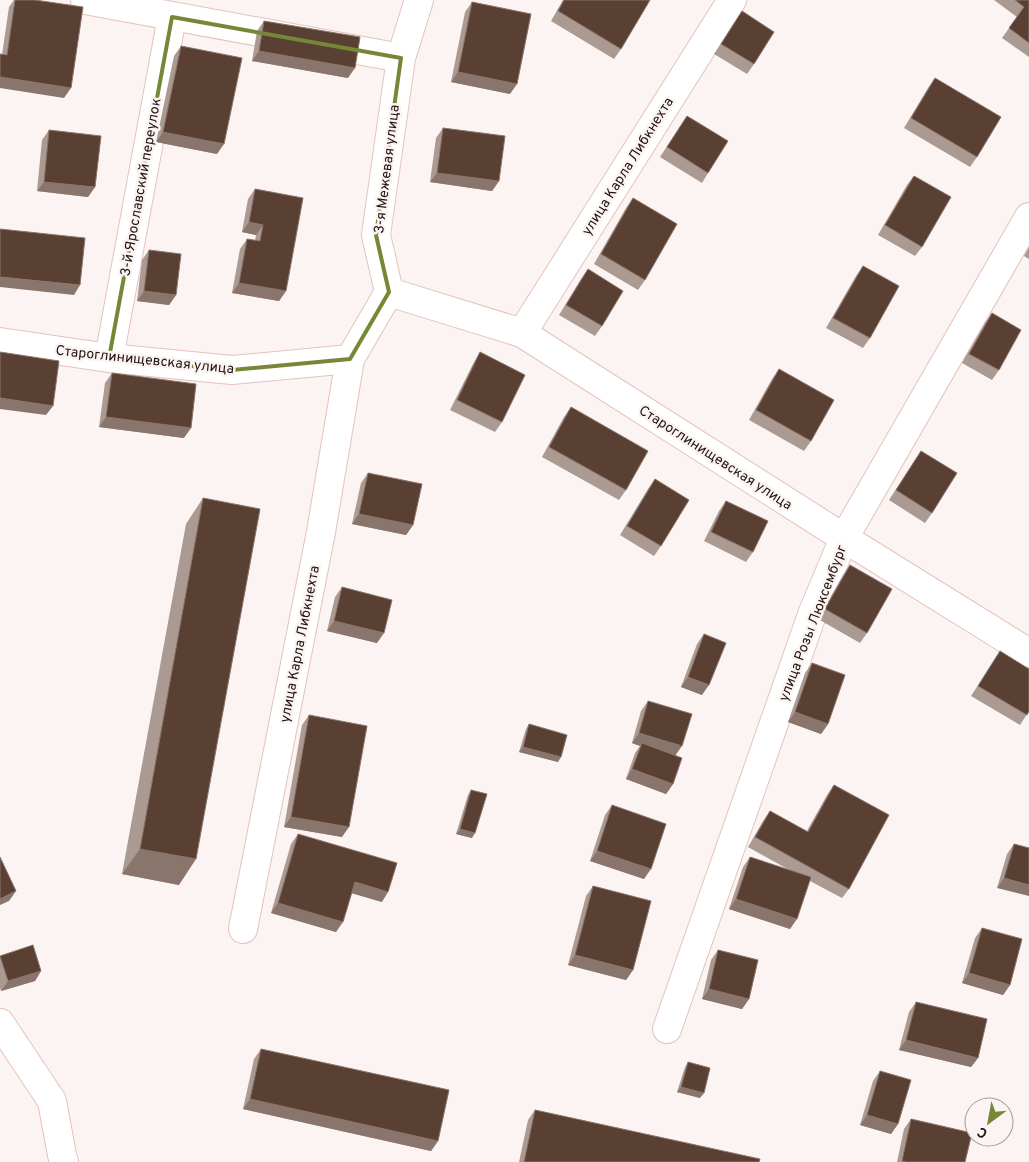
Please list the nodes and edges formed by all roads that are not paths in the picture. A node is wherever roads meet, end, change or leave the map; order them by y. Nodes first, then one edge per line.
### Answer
1 (85, 0) edge
2 (419, 0) edge
3 (732, 0) edge
4 (172, 16) junction
5 (401, 58) junction
6 (1029, 217) edge
7 (389, 292) junction
8 (522, 333) junction
9 (0, 342) edge
10 (109, 358) junction
11 (350, 359) junction
12 (844, 538) junction
13 (1029, 653) edge
14 (243, 929) dead end
15 (0, 1024) edge
16 (667, 1029) dead end
17 (64, 1162) edge

1 - 4 street
2 - 5 street, 3-я Межевая улица
3 - 8 street, улица Карла Либкнехта
4 - 5 street
4 - 10 street, 3-й Ярославский переулок
5 - 7 street, 3-я Межевая улица
6 - 12 street, улица Розы Люксембург
7 - 8 street, Староглинищевская улица
7 - 11 street
8 - 12 street, Староглинищевская улица
9 - 10 street, Староглинищевская улица
10 - 11 street, Староглинищевская улица
11 - 14 street, улица Карла Либкнехта
12 - 13 street, Староглинищевская улица
12 - 16 street, улица Розы Люксембург
15 - 17 street

